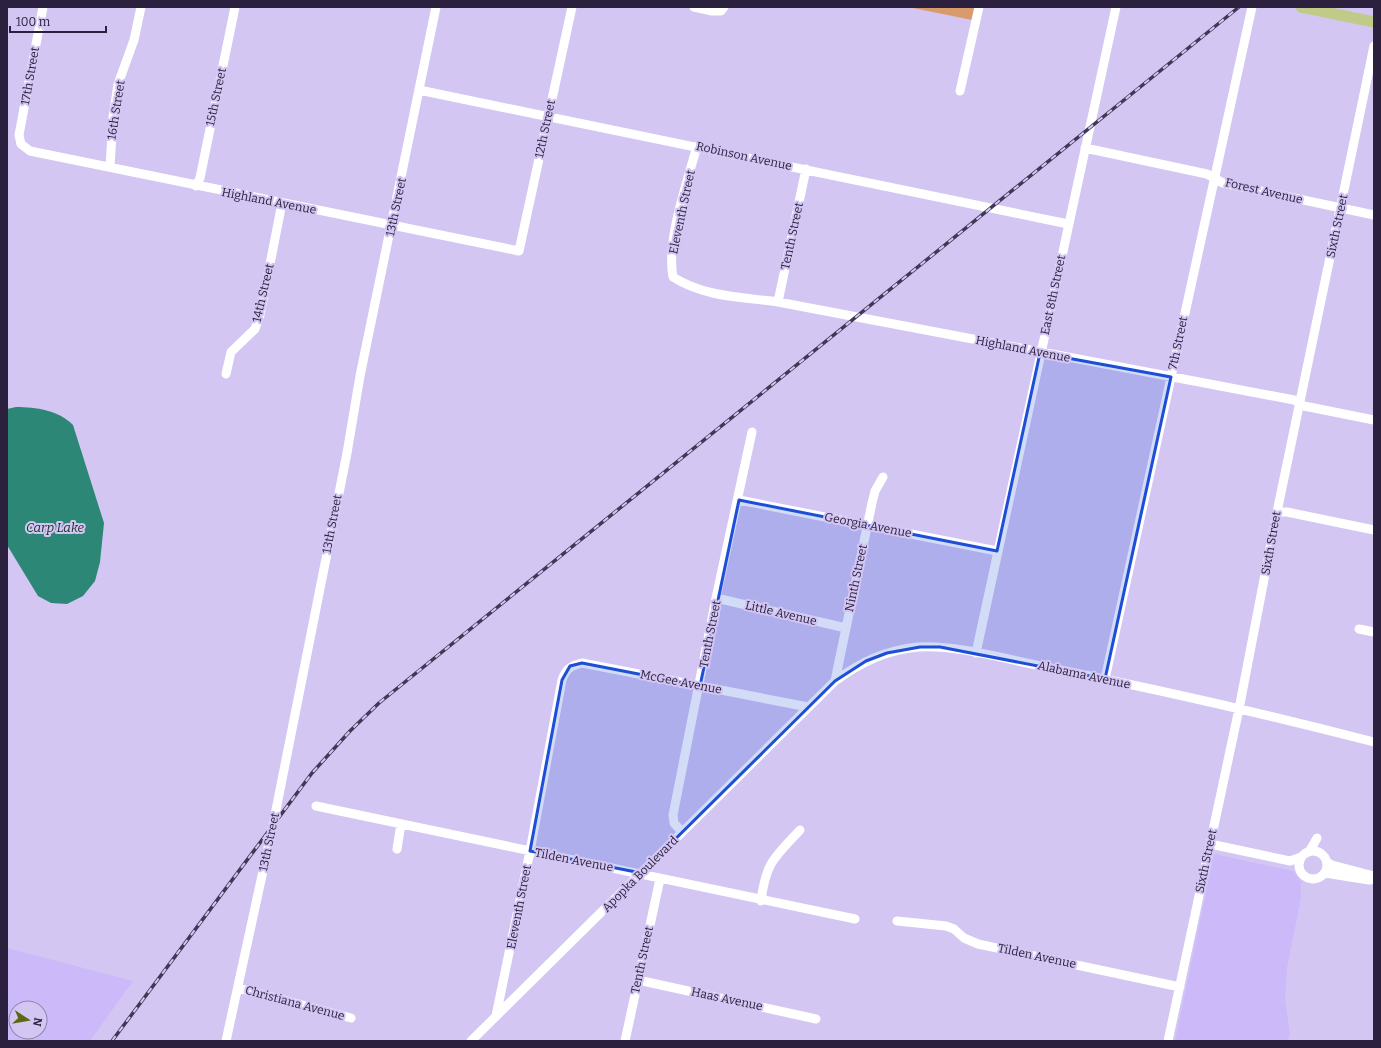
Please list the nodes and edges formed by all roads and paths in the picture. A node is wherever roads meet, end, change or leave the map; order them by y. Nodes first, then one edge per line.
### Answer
1 (43, 7) edge
2 (141, 7) edge
3 (235, 7) edge
4 (436, 7) edge
5 (572, 7) edge
6 (694, 7) edge
7 (979, 7) edge
8 (1116, 7) edge
9 (1252, 7) edge
10 (1301, 7) edge
11 (723, 9) edge
12 (1374, 22) edge
13 (1374, 46) edge
14 (419, 90) junction
15 (960, 91) dead end
16 (548, 118) junction
17 (21, 144) joint
18 (696, 146) junction
19 (1085, 148) junction
20 (110, 167) junction
21 (806, 169) junction
22 (1214, 178) junction
23 (196, 186) junction
24 (282, 204) junction
25 (1340, 208) junction
26 (1374, 215) edge
27 (1068, 224) junction
28 (392, 226) junction
29 (519, 251) joint
30 (674, 277) joint
31 (778, 302) junction
32 (1040, 353) junction
33 (226, 374) dead end
34 (1170, 377) junction
35 (1299, 403) junction
36 (1374, 420) edge
37 (752, 432) dead end
38 (883, 477) dead end
39 (738, 500) junction
40 (1277, 512) junction
41 (868, 525) junction
42 (1374, 530) edge
43 (997, 551) junction
44 (716, 598) junction
45 (846, 628) junction
46 (1359, 629) dead end
47 (1374, 632) edge
48 (976, 653) junction
49 (1105, 679) junction
50 (562, 680) joint
51 (835, 680) junction
52 (700, 686) junction
53 (808, 707) junction
54 (1239, 709) junction
55 (1374, 742) edge
56 (316, 806) dead end
57 (401, 824) junction
58 (800, 830) dead end
59 (682, 832) junction
60 (1210, 844) junction
61 (397, 849) dead end
62 (530, 851) junction
63 (1305, 854) junction
64 (1324, 858) junction
65 (1290, 861) junction
66 (1300, 870) junction
67 (640, 873) junction
68 (1325, 873) junction
69 (1374, 876) edge
70 (660, 879) junction
71 (1374, 879) edge
72 (762, 901) junction
73 (855, 919) dead end
74 (897, 921) dead end
75 (638, 980) junction
76 (1180, 987) junction
77 (238, 988) junction
78 (496, 1016) junction
79 (351, 1018) dead end
80 (816, 1019) dead end
81 (226, 1041) edge
82 (471, 1041) edge
83 (625, 1041) edge
84 (1168, 1041) edge

1 - 17 street, 17th Street
2 - 20 street, 16th Street
3 - 23 street, 15th Street
4 - 14 street, 13th Street
5 - 16 street, 12th Street
6 - 11 street
7 - 15 street
8 - 19 street, East 8th Street
9 - 22 street, 7th Street
10 - 12 main road
13 - 25 street, Sixth Street
14 - 16 street, Robinson Avenue
14 - 28 street, 13th Street
16 - 18 street, Robinson Avenue
16 - 29 street, 12th Street
17 - 20 street, Highland Avenue
18 - 21 street, Robinson Avenue
18 - 30 street, Eleventh Street
19 - 22 street, Forest Avenue
19 - 27 street, East 8th Street
20 - 23 street, Highland Avenue
21 - 27 street, Robinson Avenue
21 - 31 street, Tenth Street
22 - 25 street, Forest Avenue
22 - 34 street, 7th Street
23 - 24 street, Highland Avenue
24 - 28 street, Highland Avenue
24 - 33 street, 14th Street
25 - 26 street, Forest Avenue
25 - 35 street, Sixth Street
27 - 32 street, East 8th Street
28 - 29 street, Highland Avenue
28 - 77 street, 13th Street
30 - 31 street, Highland Avenue
31 - 32 street, Highland Avenue
32 - 34 street, Highland Avenue
32 - 43 street, East 8th Street
34 - 35 street, Highland Avenue
34 - 49 street, 7th Street
35 - 36 street, Highland Avenue
35 - 40 street, Sixth Street
37 - 39 street, Tenth Street
38 - 41 street, Ninth Street
39 - 41 street, Georgia Avenue
39 - 44 street, Tenth Street
40 - 42 street
40 - 54 street, Sixth Street
41 - 43 street, Georgia Avenue
41 - 45 street, Ninth Street
43 - 48 street, East 8th Street
44 - 45 street, Little Avenue
44 - 52 street, Tenth Street
45 - 51 street, Ninth Street
46 - 47 street
48 - 49 street, Alabama Avenue
48 - 51 street, Alabama Avenue
49 - 54 street, Alabama Avenue
50 - 52 street, McGee Avenue
50 - 62 street, Eleventh Street
51 - 53 street, Alabama Avenue
52 - 53 street, McGee Avenue
52 - 59 street, Tenth Street
53 - 59 street, Apopka Boulevard
54 - 55 street, Alabama Avenue
54 - 60 street, Sixth Street
56 - 57 street, Tilden Avenue
57 - 61 street
57 - 62 street, Tilden Avenue
58 - 72 street
59 - 67 street, Apopka Boulevard
60 - 65 street
60 - 76 street, Sixth Street
62 - 67 street, Tilden Avenue
62 - 78 street, Eleventh Street
63 - 64 street
63 - 64 street
63 - 65 street
63 - 66 street
64 - 68 street
64 - 69 street
65 - 66 street
66 - 68 street
67 - 70 street, Tilden Avenue
67 - 78 street, Apopka Boulevard
68 - 71 street
70 - 72 street, Tilden Avenue
70 - 75 street, Tenth Street
72 - 73 street, Tilden Avenue
74 - 76 street, Tilden Avenue
75 - 80 street, Haas Avenue
75 - 83 street, Tenth Street
76 - 84 street, Sixth Street
77 - 79 street, Christiana Avenue
77 - 81 street, 13th Street
78 - 82 street, Apopka Boulevard

